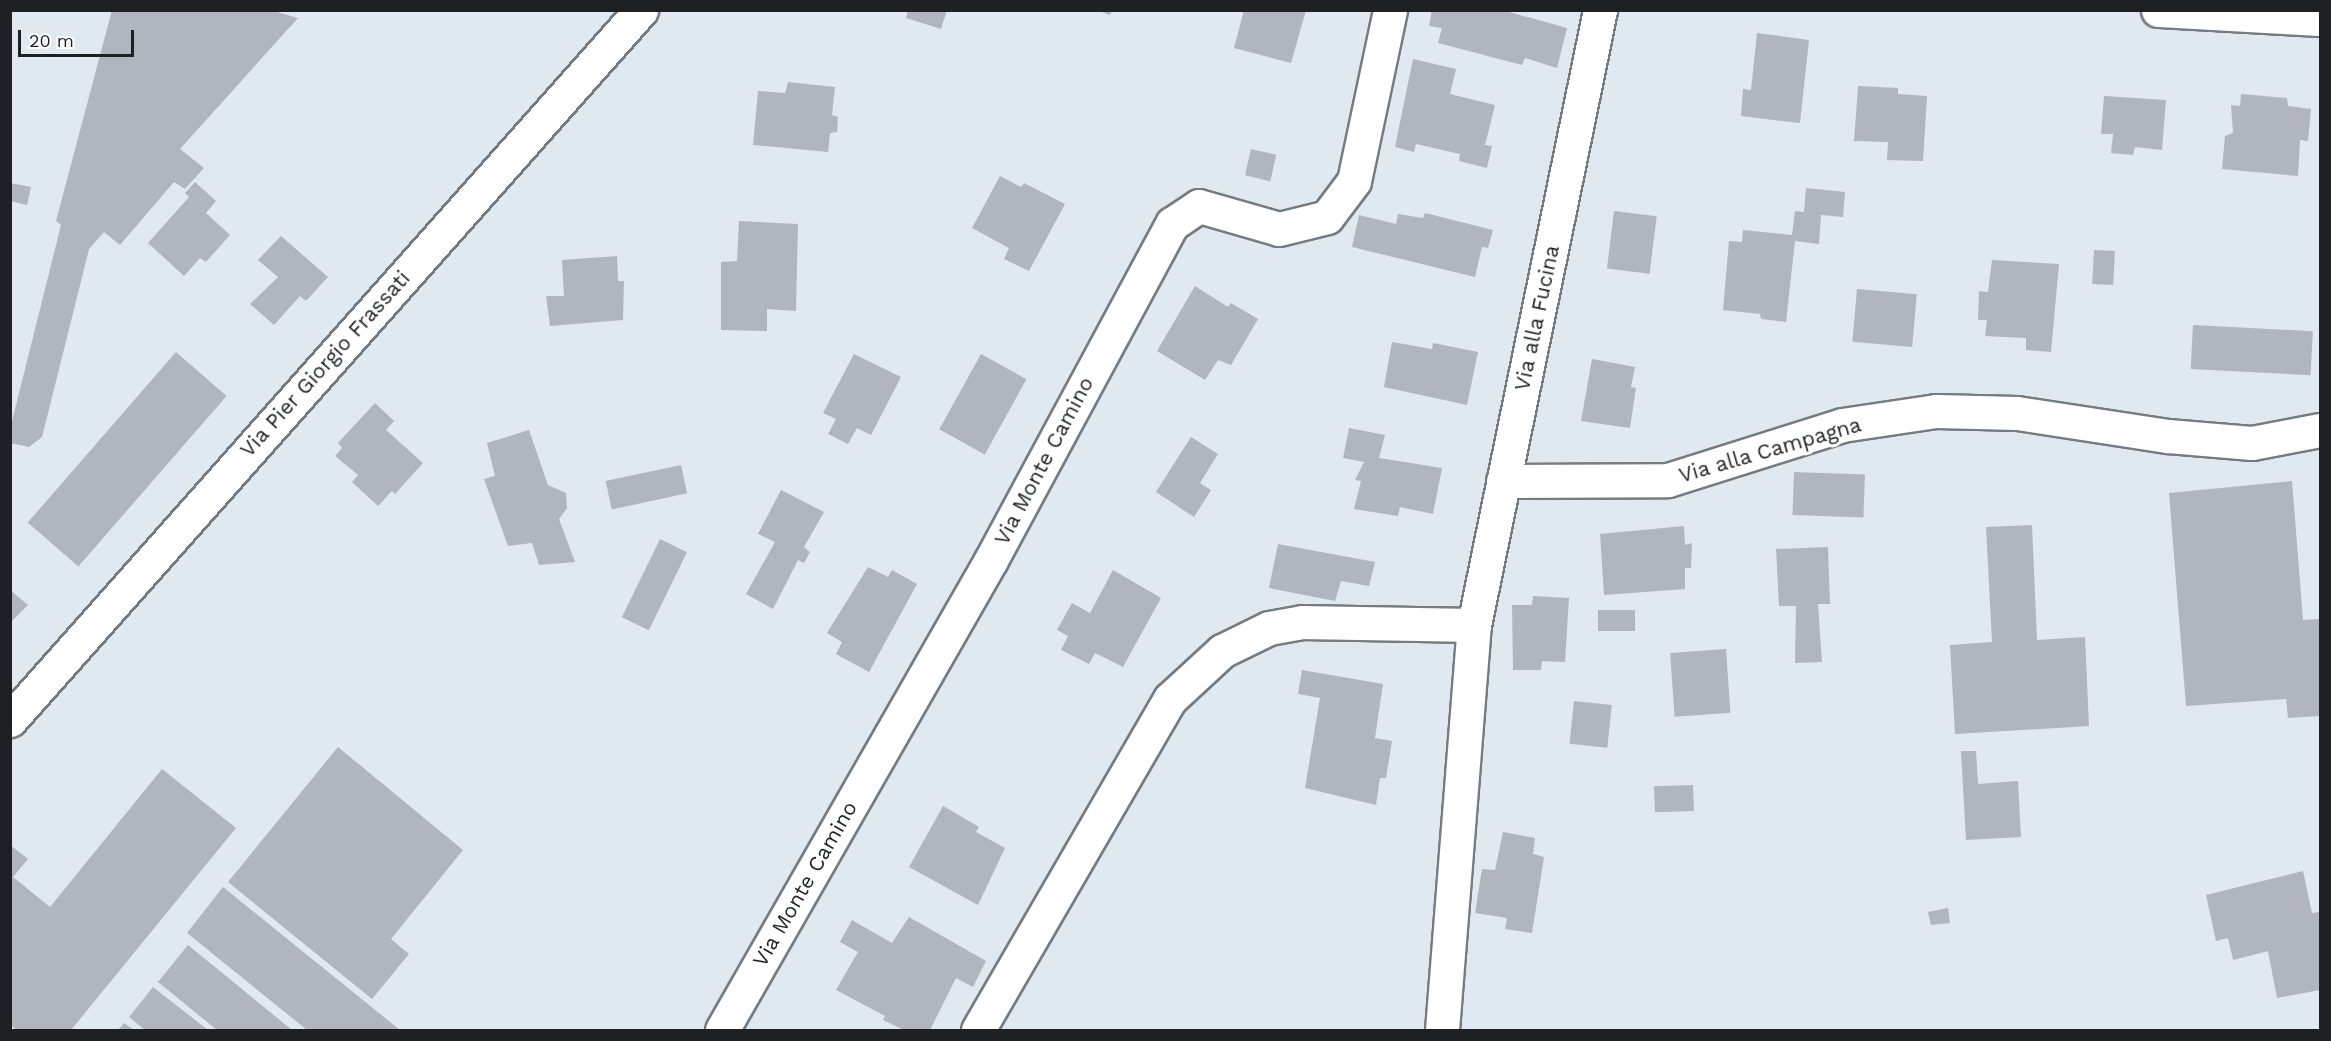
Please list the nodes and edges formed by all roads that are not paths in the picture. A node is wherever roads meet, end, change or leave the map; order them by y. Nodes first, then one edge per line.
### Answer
1 (641, 10) edge
2 (1390, 10) edge
3 (1600, 10) edge
4 (2158, 10) edge
5 (2314, 16) edge
6 (2320, 430) edge
7 (1503, 481) junction
8 (1474, 625) junction
9 (10, 720) edge
10 (722, 1030) edge
11 (978, 1030) edge
12 (1442, 1030) edge

1 - 9 street, Via Pier Giorgio Frassati
2 - 10 street, Via Monte Camino
3 - 7 street, Via alla Fucina
4 - 5 street
6 - 7 street, Via alla Campagna
7 - 8 street, Via alla Fucina
8 - 11 street
8 - 12 street, Via alla Fucina

